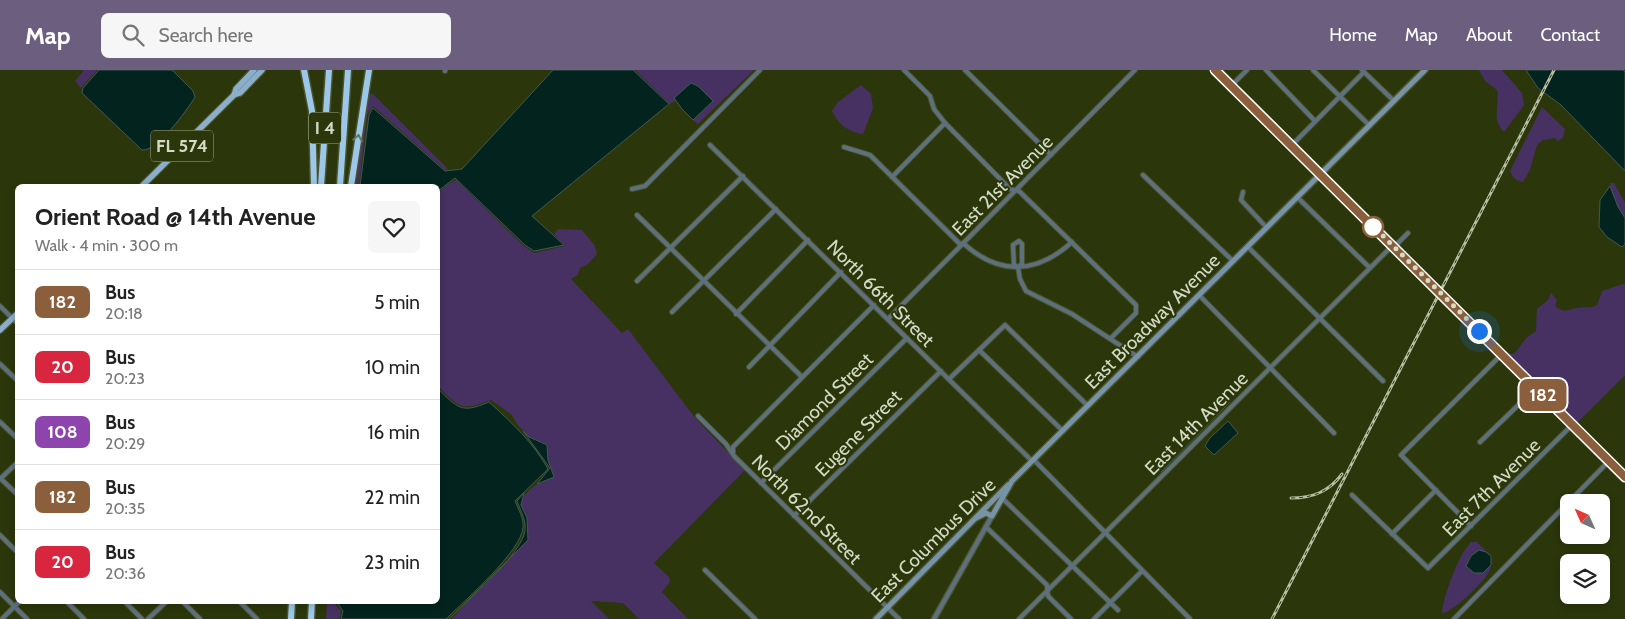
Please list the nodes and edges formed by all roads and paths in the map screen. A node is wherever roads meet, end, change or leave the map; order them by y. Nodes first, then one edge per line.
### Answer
1 (254, 70) edge
2 (262, 70) edge
3 (305, 70) edge
4 (329, 70) edge
5 (348, 70) edge
6 (369, 70) edge
7 (760, 70) edge
8 (904, 70) edge
9 (965, 70) edge
10 (1135, 70) edge
11 (1215, 70) edge
12 (1247, 70) edge
13 (1266, 70) edge
14 (1313, 70) edge
15 (1425, 70) edge
16 (1363, 71) edge
17 (1231, 86) junction
18 (234, 94) junction
19 (1340, 97) junction
20 (1394, 101) junction
21 (1315, 121) junction
22 (945, 123) junction
23 (1369, 125) junction
24 (710, 145) dead end
25 (1292, 145) junction
26 (844, 147) dead end
27 (1050, 155) junction
28 (1320, 174) junction
29 (1143, 175) dead end
30 (743, 176) junction
31 (892, 177) junction
32 (144, 184) edge
33 (314, 184) edge
34 (321, 184) edge
35 (340, 184) edge
36 (351, 184) edge
37 (632, 189) dead end
38 (1017, 189) junction
39 (1243, 192) dead end
40 (1297, 197) junction
41 (776, 209) junction
42 (637, 215) dead end
43 (1267, 228) junction
44 (1408, 234) dead end
45 (808, 240) junction
46 (1072, 242) junction
47 (962, 244) junction
48 (1248, 247) junction
49 (1393, 247) junction
50 (670, 248) junction
51 (1233, 261) junction
52 (1018, 267) junction
53 (1370, 268) junction
54 (841, 272) junction
55 (637, 281) dead end
56 (704, 281) junction
57 (1199, 295) junction
58 (874, 305) junction
59 (0, 306) edge
60 (672, 312) dead end
61 (736, 314) junction
62 (15, 316) edge
63 (12, 318) junction
64 (888, 319) junction
65 (1320, 319) junction
66 (15, 321) edge
67 (0, 330) edge
68 (907, 338) junction
69 (1111, 338) junction
70 (770, 345) junction
71 (979, 350) junction
72 (1502, 354) junction
73 (1138, 357) junction
74 (0, 364) edge
75 (749, 367) dead end
76 (1271, 369) junction
77 (941, 371) junction
78 (802, 377) junction
79 (15, 378) edge
80 (949, 379) junction
81 (1383, 381) dead end
82 (1536, 388) junction
83 (1088, 406) junction
84 (698, 416) dead end
85 (0, 422) edge
86 (1572, 425) junction
87 (1063, 431) junction
88 (1334, 433) dead end
89 (15, 436) edge
90 (1480, 442) dead end
91 (733, 453) junction
92 (1033, 461) junction
93 (1609, 461) junction
94 (15, 465) edge
95 (1625, 477) edge
96 (0, 479) edge
97 (1012, 482) junction
98 (761, 483) junction
99 (1436, 490) junction
100 (15, 493) edge
101 (1352, 495) dead end
102 (1002, 498) junction
103 (993, 499) junction
104 (794, 516) junction
105 (992, 516) junction
106 (976, 518) junction
107 (1470, 526) junction
108 (986, 527) junction
109 (1104, 533) junction
110 (1392, 534) junction
111 (0, 536) edge
112 (15, 550) edge
113 (1073, 565) junction
114 (705, 570) dead end
115 (1142, 571) junction
116 (1048, 590) junction
117 (0, 592) edge
118 (1111, 602) junction
119 (69, 604) edge
120 (127, 604) edge
121 (164, 604) edge
122 (185, 604) edge
123 (242, 604) edge
124 (292, 604) edge
125 (312, 604) edge
126 (15, 606) junction
127 (887, 607) junction
128 (1118, 610) dead end
129 (2, 619) edge
130 (27, 619) edge
131 (84, 619) edge
132 (142, 619) edge
133 (148, 619) edge
134 (200, 619) edge
135 (257, 619) edge
136 (290, 619) edge
137 (311, 619) edge
138 (755, 619) edge
139 (876, 619) edge
140 (899, 619) edge
141 (934, 619) edge
142 (1019, 619) edge
143 (1070, 619) edge
144 (1094, 619) edge
145 (1190, 619) edge
146 (1454, 619) edge

1 - 18 main road, FL 574
2 - 18 main road
3 - 33 highway
4 - 34 highway, I 4
5 - 35 highway, I 4
36 -> 6 highway
7 - 37 street
8 - 22 street
9 - 27 street
10 - 27 street, East 21st Avenue
11 - 17 street
12 - 17 street
13 - 21 street
14 - 19 street
15 - 20 main road, East Broadway Avenue
16 - 19 street
16 - 20 street
17 - 25 street
18 - 32 main road, FL 574
19 - 21 street
19 - 23 street
20 - 23 main road, East Broadway Avenue
21 - 25 street
22 - 31 street
22 - 38 street
23 - 28 main road, East Broadway Avenue
24 - 30 street, North 66th Street
25 - 28 street
26 - 31 street
27 - 38 street, East 21st Avenue
28 - 40 main road, East Broadway Avenue
28 - 49 street
29 - 51 street
30 - 41 street, North 66th Street
30 - 50 street
31 - 47 street
38 - 46 street
38 - 47 street, East 21st Avenue
39 - 43 street
40 - 43 main road, East Broadway Avenue
40 - 53 street
41 - 45 street, North 66th Street
41 - 56 street
42 - 50 street
43 - 48 main road, East Broadway Avenue
44 - 49 street, East 14th Avenue
45 - 54 street, North 66th Street
45 - 61 street
46 - 52 street
46 - 69 street
47 - 52 street
47 - 64 street, East 21st Avenue
48 - 51 main road, East Broadway Avenue
48 - 65 street
49 - 53 street, East 14th Avenue
49 - 72 street
50 - 55 street
50 - 56 street
51 - 57 main road, East Broadway Avenue
52 - 52 street
52 - 69 street
53 - 65 street, East 14th Avenue
54 - 58 street, North 66th Street
54 - 70 street
56 - 60 street
56 - 61 street
57 - 73 main road, East Broadway Avenue
57 - 76 street
58 - 64 street, North 66th Street
58 - 78 street
59 - 63 street
61 - 70 street
62 - 63 main road
63 - 66 street
63 - 67 main road
64 - 68 street, North 66th Street
65 - 76 street, East 14th Avenue
65 - 81 street
68 - 77 street, North 66th Street
68 - 98 street, Diamond Street
69 - 73 street
70 - 75 street
70 - 78 street
71 - 80 street
71 - 83 street
71 - 87 street
72 - 82 street
72 - 99 street
73 - 83 main road, East Broadway Avenue
74 - 79 street
76 - 88 street
76 - 109 street, East 14th Avenue
77 - 80 street, North 66th Street
77 - 104 street, Eugene Street
78 - 91 street
80 - 92 street, North 66th Street
82 - 86 street
82 - 90 street
83 - 87 main road, East Broadway Avenue
84 - 91 street, North 62nd Street
85 - 89 street
86 - 93 street
86 - 107 street, East 7th Avenue
87 - 92 main road, East Broadway Avenue
91 - 98 street, North 62nd Street
92 - 97 main road, East Broadway Avenue
92 - 109 street, North 66th Street
93 - 95 street
93 - 146 street
94 - 96 street
96 - 100 street
97 - 102 main road, East Broadway Avenue
97 - 103 main road, East Columbus Drive
98 - 104 street, North 62nd Street
99 - 107 street
99 - 110 street
101 - 110 street
102 - 103 main road
102 - 105 main road, East Broadway Avenue
102 - 113 street
103 - 106 main road, East Columbus Drive
104 - 127 street, North 62nd Street
105 - 106 main road
105 - 108 street, East Broadway Avenue
106 - 127 main road, East Columbus Drive
107 - 110 street, East 7th Avenue
108 - 116 street
108 - 141 street, East Broadway Avenue
109 - 113 street, East 14th Avenue
109 - 115 street, North 66th Street
111 - 112 street
113 - 116 street, East 14th Avenue
113 - 118 street
114 - 138 street
115 - 118 street
115 - 145 street, North 66th Street
116 - 142 street, East 14th Avenue
116 - 143 street
117 - 126 street
118 - 128 street
118 - 144 street
119 - 131 street
120 - 132 street
121 - 133 street
122 - 134 street
123 - 135 street
124 - 136 highway
125 - 137 highway
126 - 129 street
126 - 130 street
127 - 139 main road, East Columbus Drive
127 - 140 street, North 62nd Street

